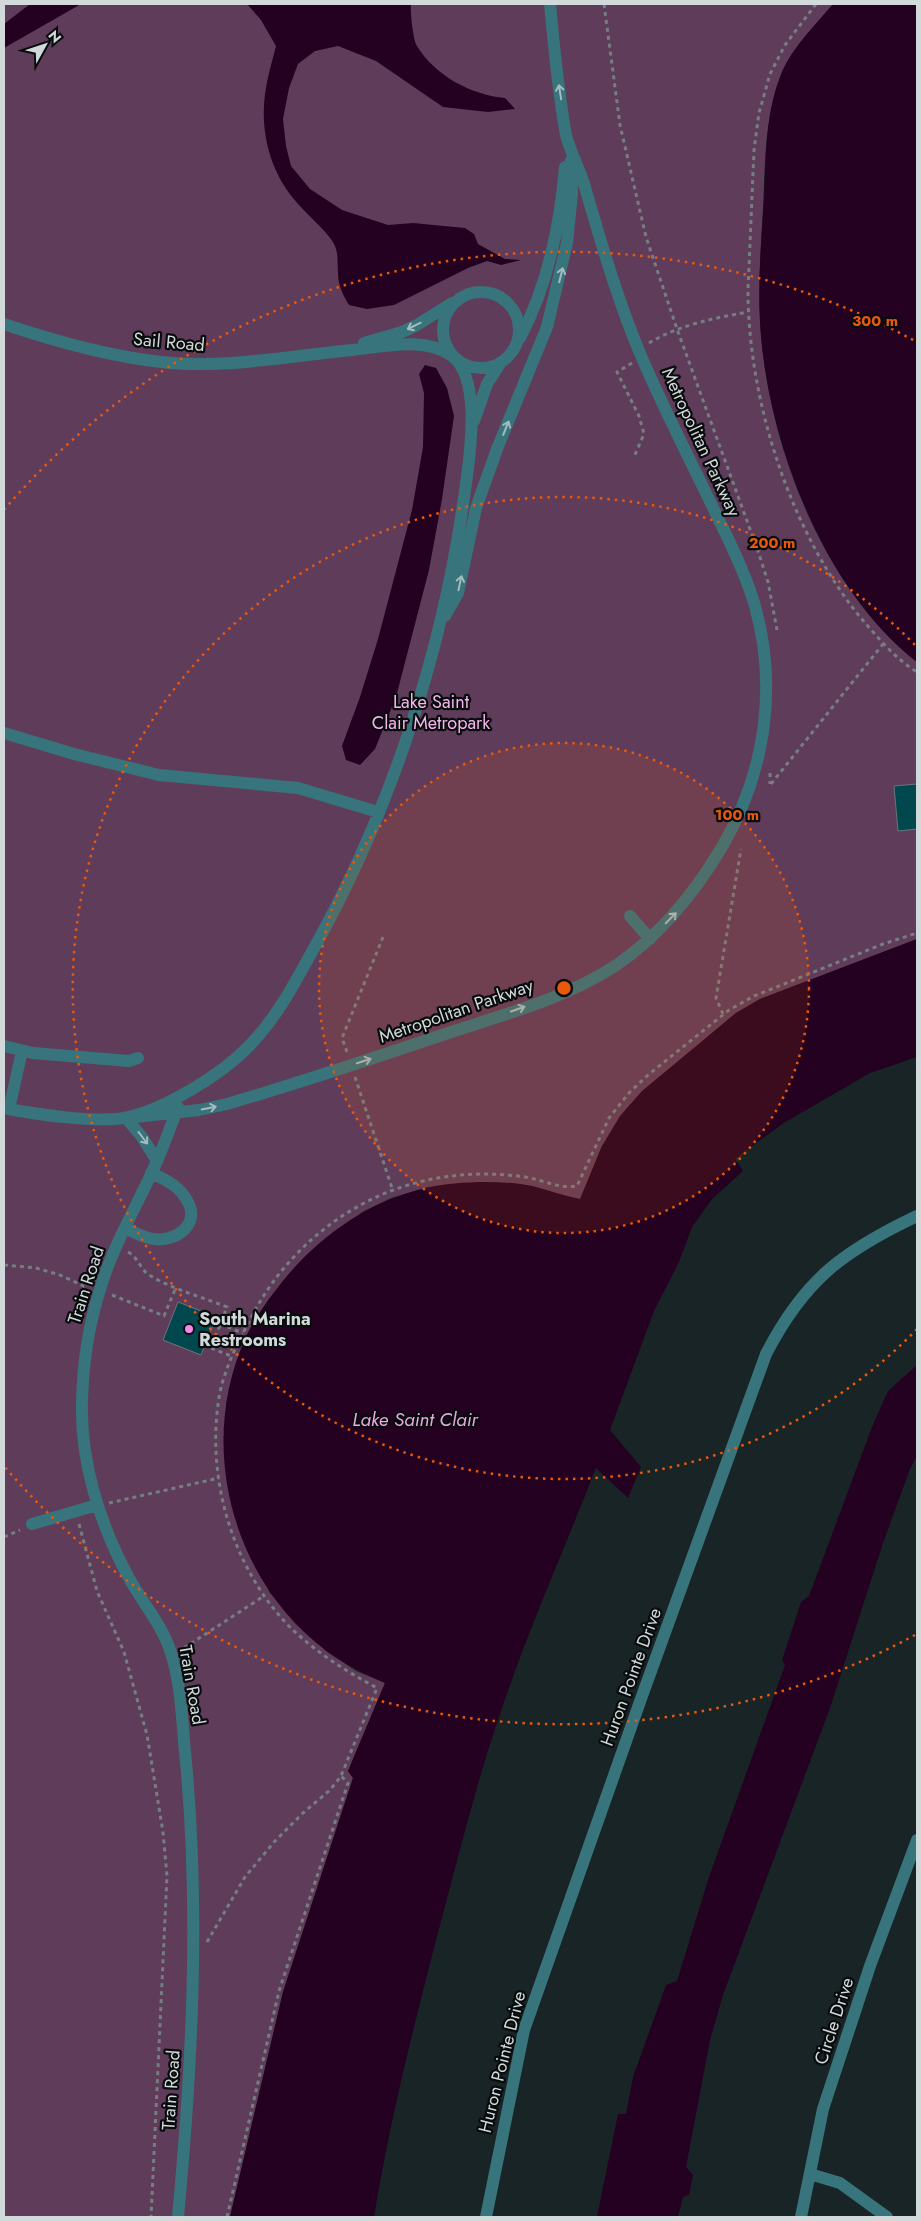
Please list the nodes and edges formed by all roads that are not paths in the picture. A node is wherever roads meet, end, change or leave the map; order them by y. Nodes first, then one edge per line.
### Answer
1 (550, 4) edge
2 (567, 140) junction
3 (456, 301) junction
4 (4, 324) edge
5 (517, 343) junction
6 (335, 352) junction
7 (455, 358) junction
8 (501, 362) junction
9 (473, 423) junction
10 (439, 627) junction
11 (4, 733) edge
12 (378, 812) junction
13 (630, 916) dead end
14 (650, 939) junction
15 (4, 1046) edge
16 (22, 1051) junction
17 (138, 1058) dead end
18 (184, 1093) junction
19 (6, 1109) edge
20 (176, 1113) junction
21 (119, 1118) junction
22 (157, 1161) junction
23 (151, 1174) junction
24 (917, 1216) edge
25 (125, 1228) junction
26 (102, 1504) junction
27 (32, 1524) dead end
28 (917, 1840) edge
29 (810, 2174) junction
30 (178, 2217) edge
31 (486, 2217) edge
32 (801, 2217) edge
33 (887, 2217) edge

2 -> 1 street, Metropolitan Parkway
2 - 5 street
10 -> 2 street
14 -> 2 street, Metropolitan Parkway
3 - 5 street
3 -> 6 street
3 - 7 street
4 - 6 street, Sail Road
5 - 8 street
6 - 7 street
7 - 8 street
7 - 9 street
8 - 9 street
9 - 10 street
10 - 12 street
11 - 12 street
12 - 18 street
13 - 14 street
20 -> 14 street, Metropolitan Parkway
15 - 16 street
16 - 17 street
16 - 19 street
18 - 20 street, Train Road
18 - 21 street
19 - 21 street, Metropolitan Parkway
20 - 21 street, Metropolitan Parkway
20 - 22 street, Train Road
21 -> 22 street
22 - 23 street, Train Road
23 - 25 street, Train Road
23 - 25 street
24 - 31 street, Huron Pointe Drive
25 - 26 street, Train Road
26 - 27 street
26 - 30 street, Train Road
28 - 29 street, Circle Drive
29 - 32 street, Circle Drive
29 - 33 street

